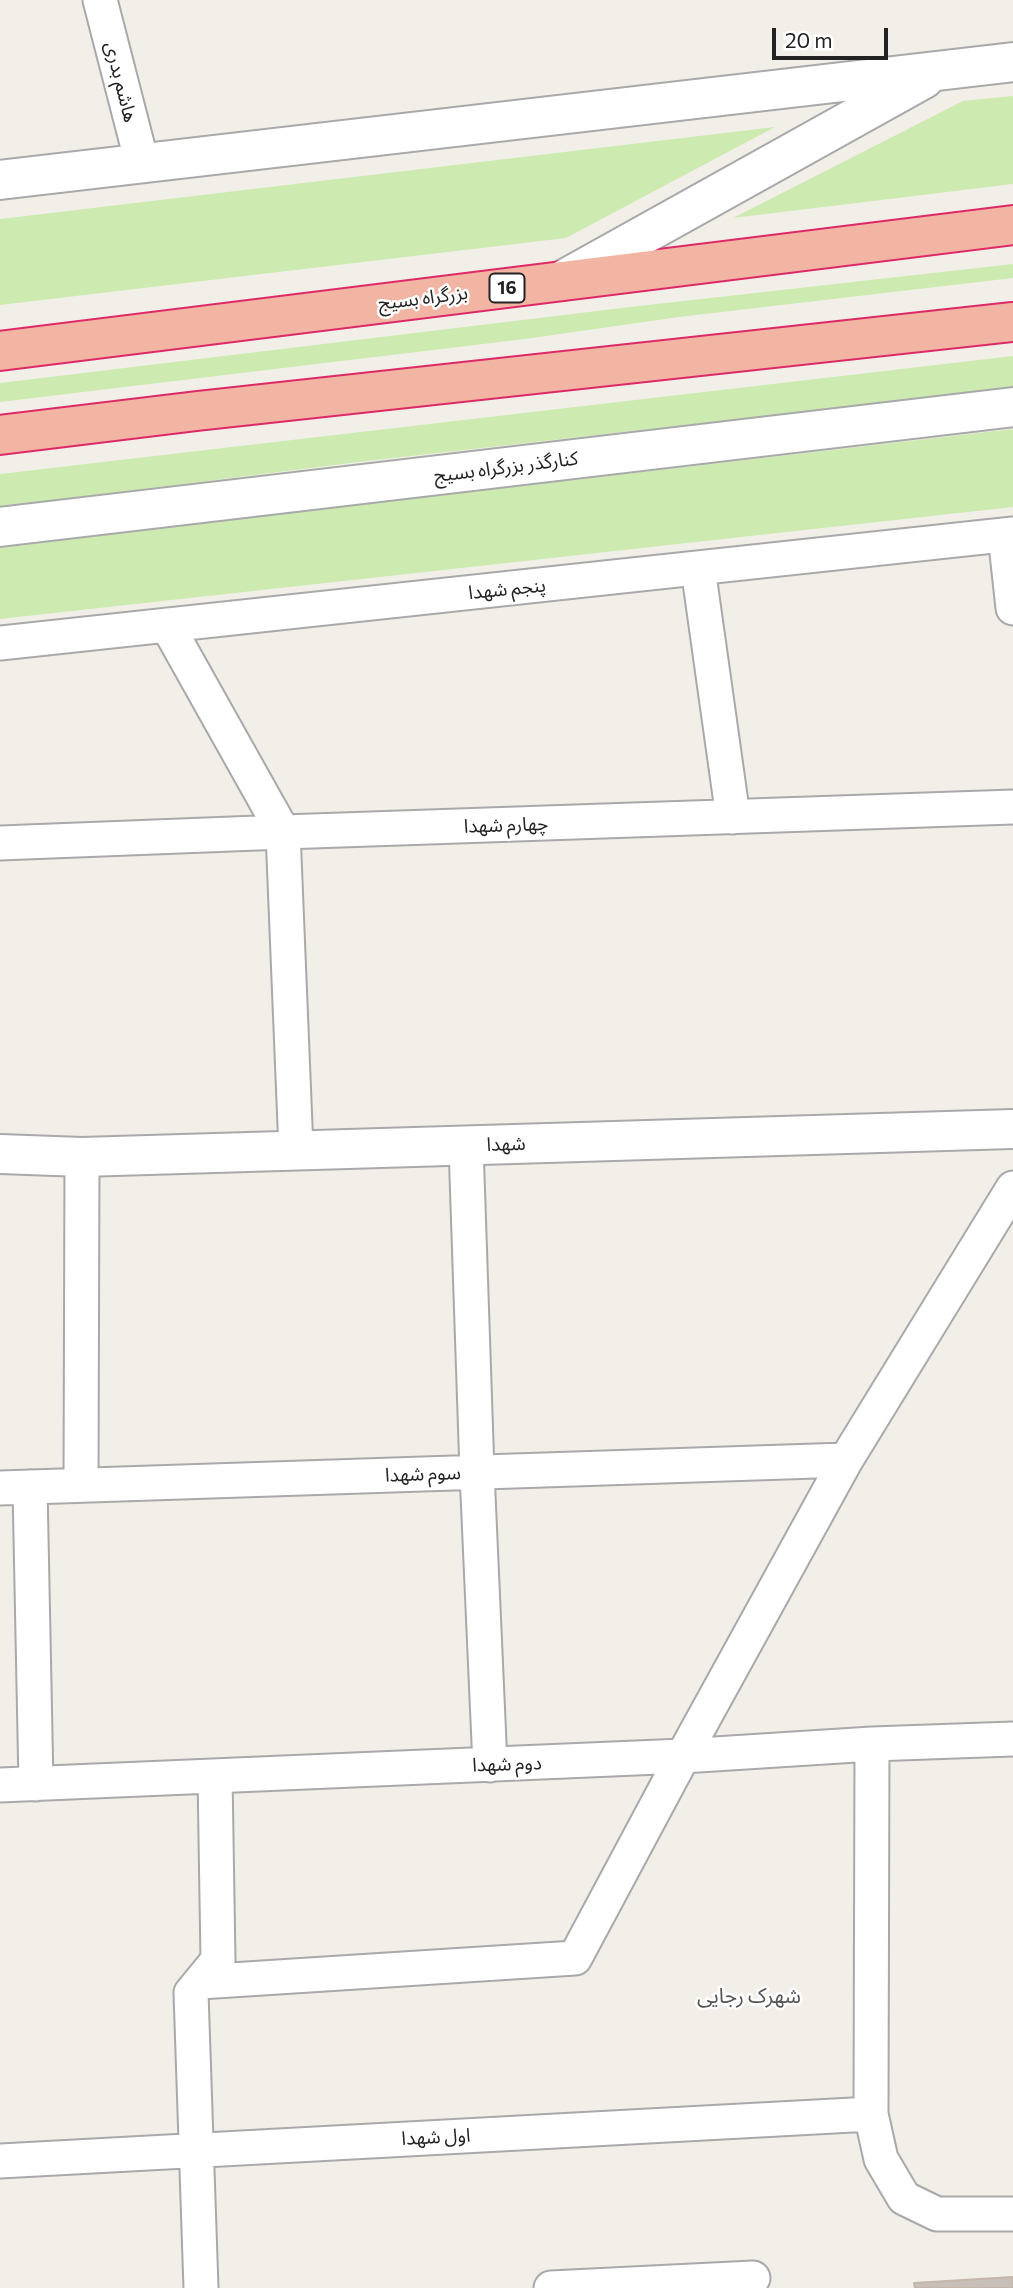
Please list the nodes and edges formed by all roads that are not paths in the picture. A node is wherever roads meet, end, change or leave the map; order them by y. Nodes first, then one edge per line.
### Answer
1 (100, 0) edge
2 (1013, 62) edge
3 (941, 69) junction
4 (142, 163) junction
5 (0, 180) edge
6 (1013, 226) edge
7 (561, 281) junction
8 (1013, 322) edge
9 (0, 351) edge
10 (1013, 407) edge
11 (0, 435) edge
12 (0, 527) edge
13 (1009, 534) edge
14 (698, 568) junction
15 (1013, 607) edge
16 (167, 625) junction
17 (0, 643) edge
18 (1013, 807) edge
19 (733, 817) junction
20 (283, 832) junction
21 (0, 843) edge
22 (1013, 1129) edge
23 (466, 1146) junction
24 (296, 1150) junction
25 (0, 1154) edge
26 (82, 1157) junction
27 (1013, 1188) edge
28 (846, 1460) junction
29 (477, 1472) junction
30 (81, 1485) junction
31 (15, 1487) edge
32 (1013, 1739) edge
33 (872, 1744) junction
34 (683, 1756) junction
35 (490, 1765) junction
36 (215, 1776) junction
37 (36, 1784) junction
38 (0, 1785) edge
39 (200, 1982) junction
40 (872, 2114) junction
41 (196, 2150) junction
42 (0, 2161) edge
43 (1013, 2214) edge
44 (753, 2278) dead end
45 (201, 2288) edge
46 (551, 2288) edge

1 - 4 street, هاشم بدری
2 - 3 street
3 - 4 street
3 - 7 street
4 - 5 street
6 - 7 highway, بزرگراه بسیج / 16
7 - 9 highway, بزرگراه بسیج / 16
8 - 11 highway
10 - 12 street, کنارگذر بزرگراه بسیج
13 - 14 street, پنجم شهدا
13 - 15 street
14 - 16 street, پنجم شهدا
14 - 19 street
16 - 17 street, پنجم شهدا
16 - 20 street
18 - 19 street, چهارم شهدا
19 - 20 street, چهارم شهدا
20 - 21 street, چهارم شهدا
20 - 24 street
22 - 23 street, شهدا
23 - 24 street, شهدا
23 - 29 street
24 - 26 street, شهدا
25 - 26 street, شهدا
26 - 30 street
27 - 28 street
28 - 29 street, سوم شهدا
28 - 34 street
29 - 30 street, سوم شهدا
29 - 35 street
30 - 31 street, سوم شهدا
31 - 37 street
32 - 33 street, دوم شهدا
33 - 34 street, دوم شهدا
33 - 40 street
34 - 35 street, دوم شهدا
34 - 39 street
35 - 36 street, دوم شهدا
36 - 37 street, دوم شهدا
36 - 39 street
37 - 38 street, دوم شهدا
39 - 41 street
40 - 41 street, اول شهدا
40 - 43 street
41 - 42 street, اول شهدا
41 - 45 street
44 - 46 street

